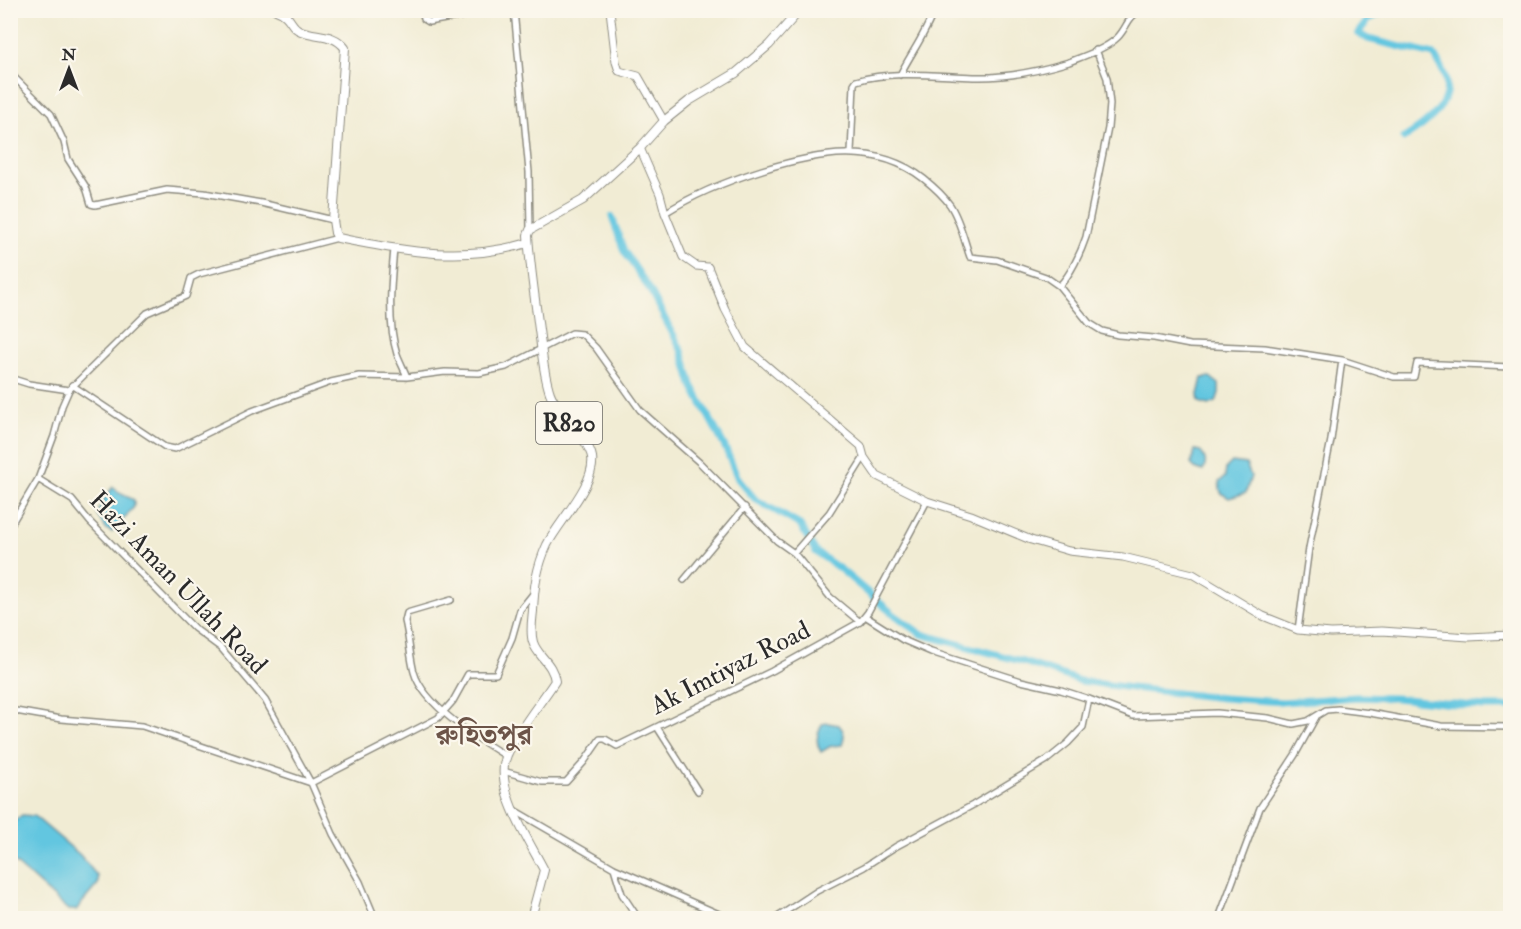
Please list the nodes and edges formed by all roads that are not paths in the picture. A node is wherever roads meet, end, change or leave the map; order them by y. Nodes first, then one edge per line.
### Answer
1 (276, 10) edge
2 (422, 10) edge
3 (495, 10) edge
4 (514, 10) edge
5 (610, 10) edge
6 (800, 10) edge
7 (934, 10) edge
8 (1141, 10) edge
9 (1096, 50) junction
10 (10, 73) edge
11 (900, 75) junction
12 (664, 121) junction
13 (640, 148) junction
14 (851, 153) junction
15 (665, 213) junction
16 (333, 220) junction
17 (530, 230) junction
18 (338, 238) junction
19 (528, 243) junction
20 (394, 249) junction
21 (1059, 286) junction
22 (541, 348) junction
23 (1342, 360) junction
24 (1510, 368) edge
25 (407, 376) junction
26 (10, 378) edge
27 (71, 387) junction
28 (864, 458) junction
29 (38, 479) junction
30 (927, 501) junction
31 (745, 507) junction
32 (10, 526) edge
33 (794, 553) junction
34 (684, 580) dead end
35 (532, 595) junction
36 (451, 600) dead end
37 (866, 614) junction
38 (860, 622) junction
39 (1298, 630) junction
40 (1510, 635) edge
41 (1089, 699) junction
42 (10, 710) edge
43 (444, 711) junction
44 (1317, 716) junction
45 (657, 727) junction
46 (1510, 727) edge
47 (506, 756) junction
48 (503, 771) junction
49 (311, 783) junction
50 (698, 791) dead end
51 (514, 810) junction
52 (614, 868) junction
53 (375, 918) edge
54 (531, 918) edge
55 (638, 918) edge
56 (728, 918) edge
57 (776, 918) edge
58 (1219, 918) edge

1 - 16 main road
2 - 3 street
4 - 17 street
5 - 12 street
6 - 12 main road
7 - 11 street
8 - 9 street
9 - 11 street
9 - 21 street
10 - 16 street
11 - 14 street
12 - 13 main road
13 - 15 street
13 - 17 main road
14 - 15 street
14 - 21 street
15 - 28 street
16 - 18 main road
17 - 19 main road, R820
18 - 20 main road
18 - 27 street
19 - 20 main road
19 - 22 main road, R820
20 - 25 street
21 - 23 street
22 - 25 street
22 - 31 street
22 - 35 main road, R820
23 - 24 street
23 - 39 street
25 - 27 street
26 - 27 street
27 - 29 street
28 - 30 street
28 - 33 street
29 - 32 street
29 - 49 street, Hazi Aman Ullah Road
30 - 37 street, Ak Imtiyaz Road
30 - 39 street
31 - 33 street
31 - 34 street
33 - 38 street
35 - 43 street
35 - 47 main road, R820
36 - 43 street
37 - 38 street, Ak Imtiyaz Road
37 - 41 street
38 - 45 street, Ak Imtiyaz Road
39 - 40 street
41 - 44 street
41 - 57 street
42 - 49 street
43 - 47 street
43 - 49 street
44 - 46 street
44 - 58 street
45 - 48 street, Ak Imtiyaz Road
45 - 50 street
47 - 48 main road, R820
48 - 51 main road, R820
49 - 53 street, Hazi Aman Ullah Road
51 - 52 street
51 - 54 main road, R820
52 - 55 street
52 - 56 street

